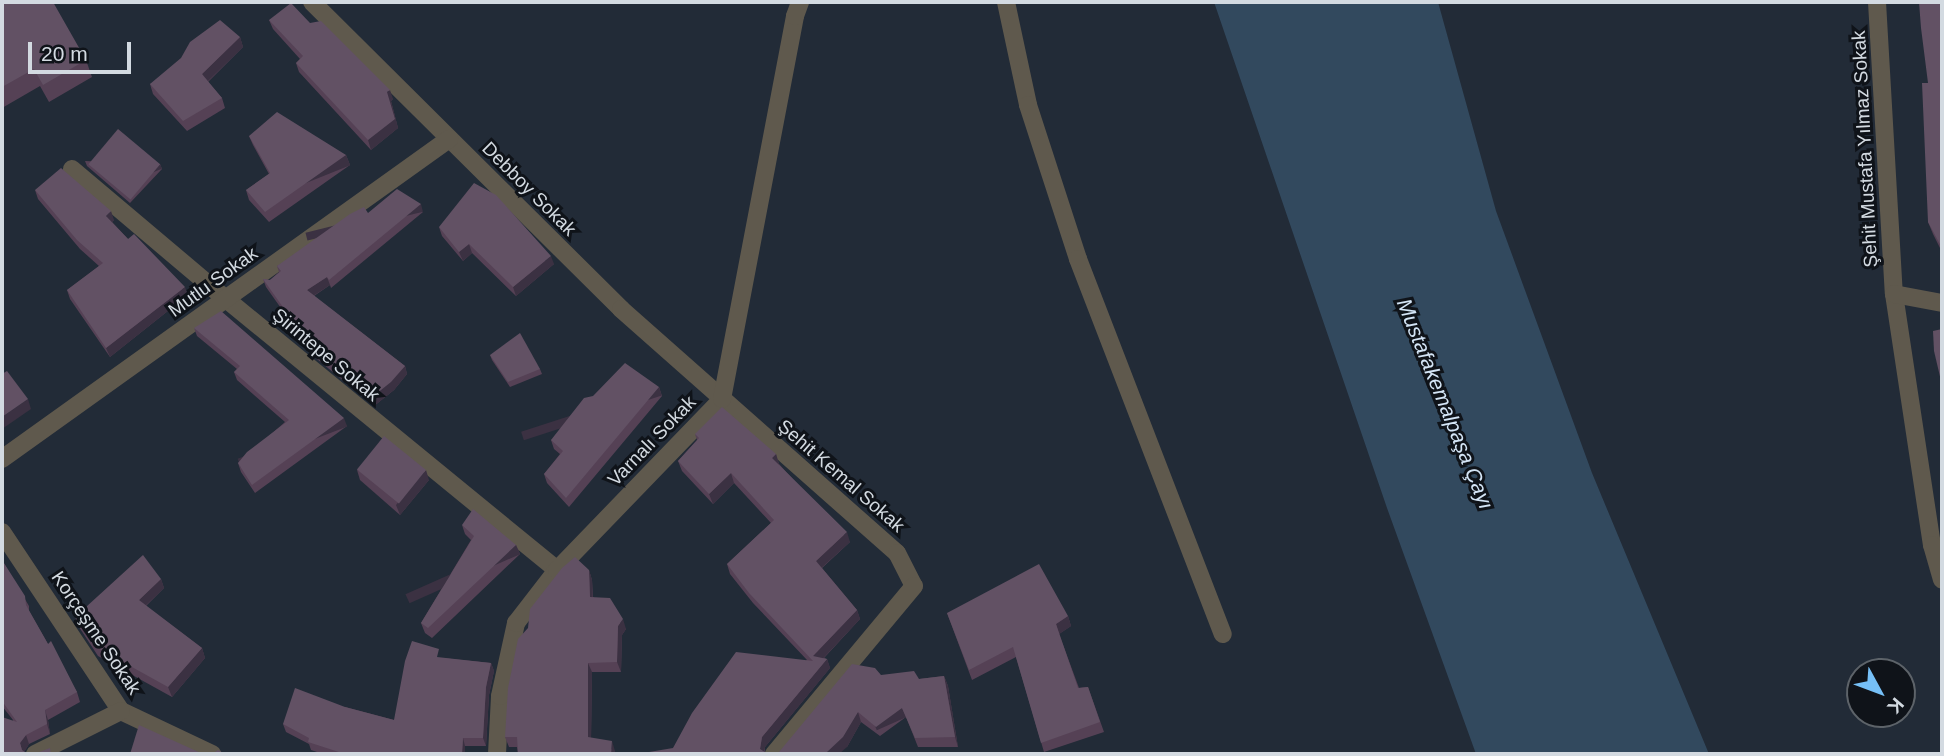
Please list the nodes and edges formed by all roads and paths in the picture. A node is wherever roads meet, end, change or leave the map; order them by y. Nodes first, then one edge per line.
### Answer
1 (312, 2) edge
2 (800, 2) edge
3 (1006, 2) edge
4 (1877, 2) edge
5 (449, 139) junction
6 (72, 169) dead end
7 (1894, 294) junction
8 (226, 299) junction
9 (1942, 303) edge
10 (722, 399) junction
11 (2, 459) edge
12 (2, 532) edge
13 (557, 570) junction
14 (1942, 580) edge
15 (1223, 634) dead end
16 (121, 711) junction
17 (34, 754) edge
18 (212, 754) edge
19 (497, 754) edge
20 (774, 754) edge

1 - 5 street, Debboy Sokak
2 - 10 street, Varnalı Sokak
3 - 15 street
4 - 7 street, Şehit Mustafa Yılmaz Sokak
5 - 8 street, Mutlu Sokak
5 - 10 street, Debboy Sokak
6 - 8 street, Şirintepe Sokak
7 - 9 street
7 - 14 street, Şehit Mustafa Yılmaz Sokak
8 - 11 street, Mutlu Sokak
8 - 13 street, Şirintepe Sokak
10 - 13 street, Varnalı Sokak
10 - 20 street, Şehit Kemal Sokak
12 - 16 street, Korçeşme Sokak
13 - 19 street, Varnalı Sokak
16 - 17 street
16 - 18 street, Korçeşme Sokak

